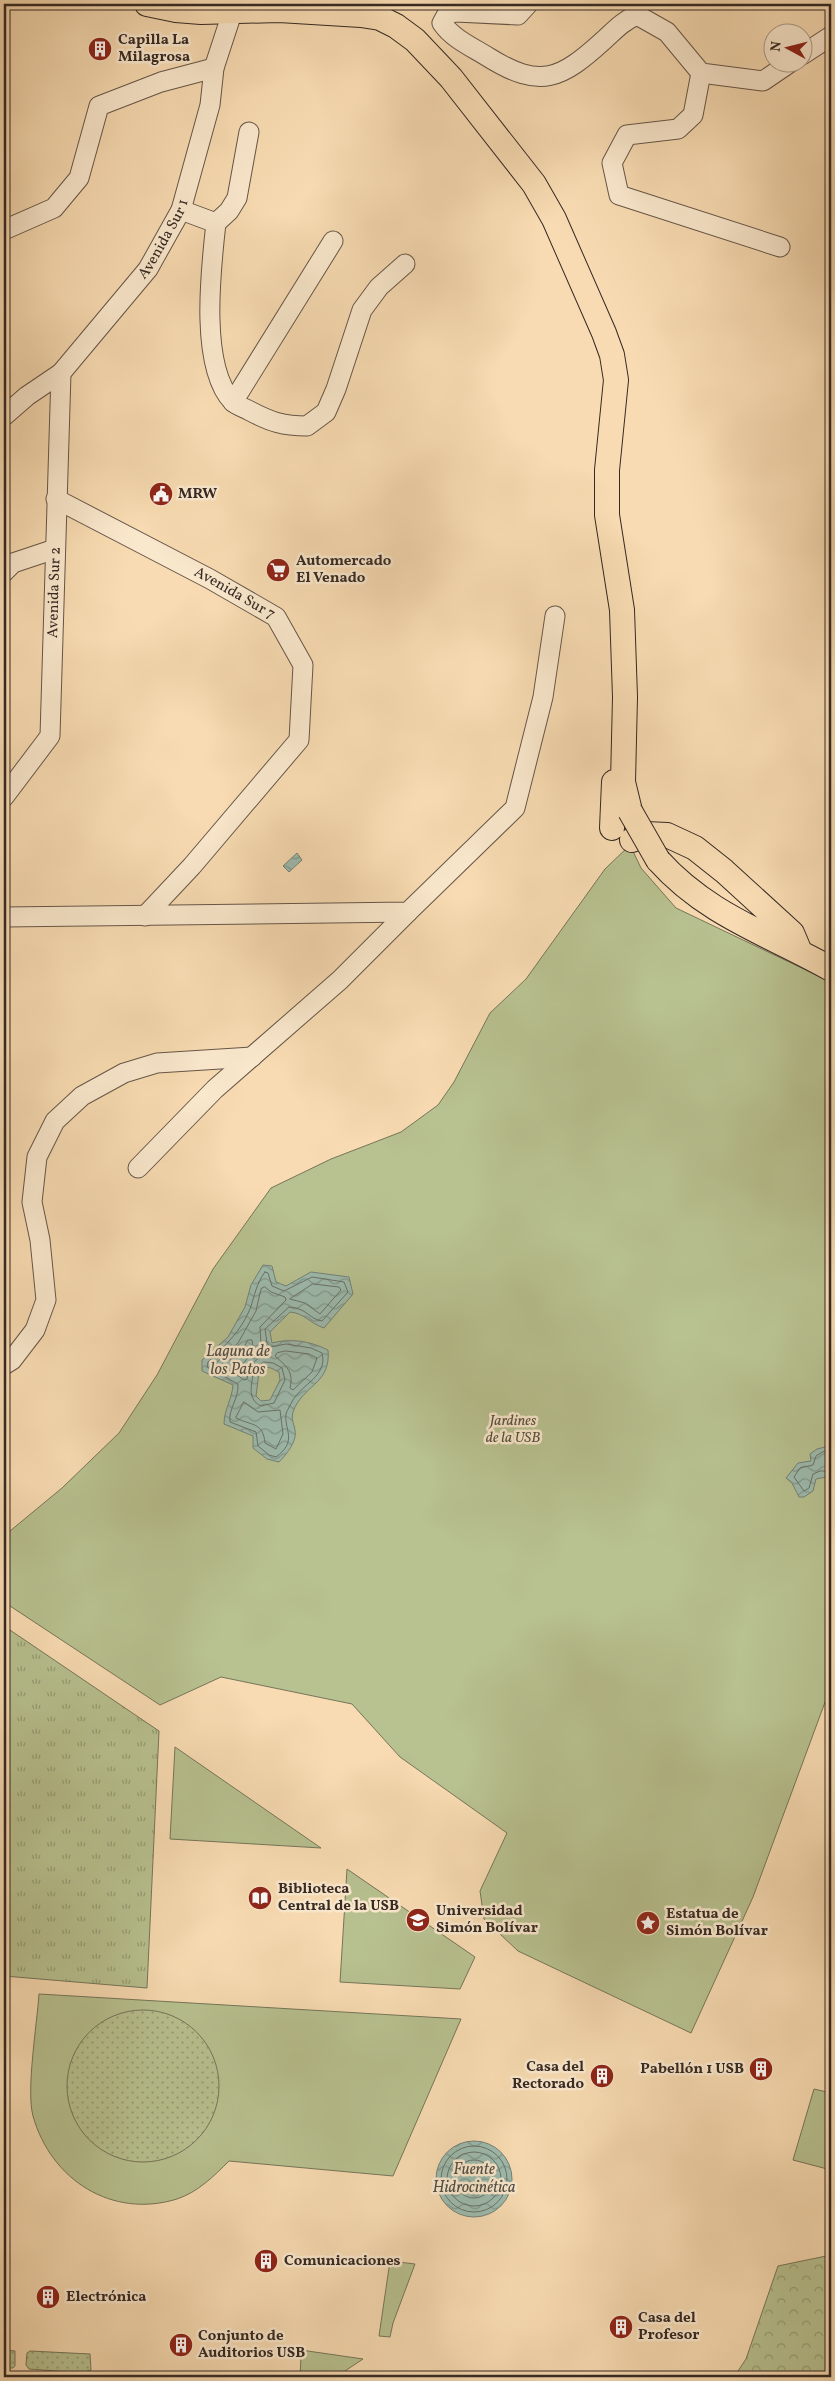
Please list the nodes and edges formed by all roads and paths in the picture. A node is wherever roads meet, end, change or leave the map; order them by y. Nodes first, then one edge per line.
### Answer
1 (147, 4) edge
2 (528, 4) edge
3 (287, 7) edge
4 (233, 10) junction
5 (831, 36) edge
6 (812, 48) edge
7 (214, 68) junction
8 (776, 72) edge
9 (701, 73) junction
10 (250, 132) dead end
11 (181, 210) junction
12 (216, 223) junction
13 (4, 230) edge
14 (333, 241) dead end
15 (780, 247) dead end
16 (405, 264) dead end
17 (61, 373) junction
18 (233, 402) junction
19 (4, 416) edge
20 (56, 499) junction
21 (55, 549) junction
22 (4, 572) edge
23 (555, 616) dead end
24 (623, 731) junction
25 (4, 797) edge
26 (612, 828) dead end
27 (632, 840) dead end
28 (408, 912) junction
29 (145, 916) junction
30 (4, 917) edge
31 (800, 952) junction
32 (831, 970) edge
33 (252, 1056) junction
34 (138, 1168) dead end
35 (4, 1365) edge

1 - 4 main road
2 - 9 street
3 - 4 main road
3 - 24 main road
4 - 7 street, Avenida Sur 1
5 - 6 street
7 - 11 street, Avenida Sur 1
7 - 13 street
8 - 9 street
9 - 15 street
10 - 12 street
11 - 12 street
11 - 17 street, Avenida Sur 1
12 - 18 street
14 - 18 street
16 - 18 street
17 - 19 street, Avenida Sur 1
17 - 20 street, Avenida Sur 2
20 - 21 street, Avenida Sur 2
20 - 29 street, Avenida Sur 7
21 - 22 street
21 - 25 street, Avenida Sur 2
23 - 28 street
24 - 26 main road
24 - 31 main road, bridge
27 - 31 main road
28 - 29 street
28 - 33 street
29 - 30 street
31 - 32 main road
33 - 34 street
33 - 35 street

